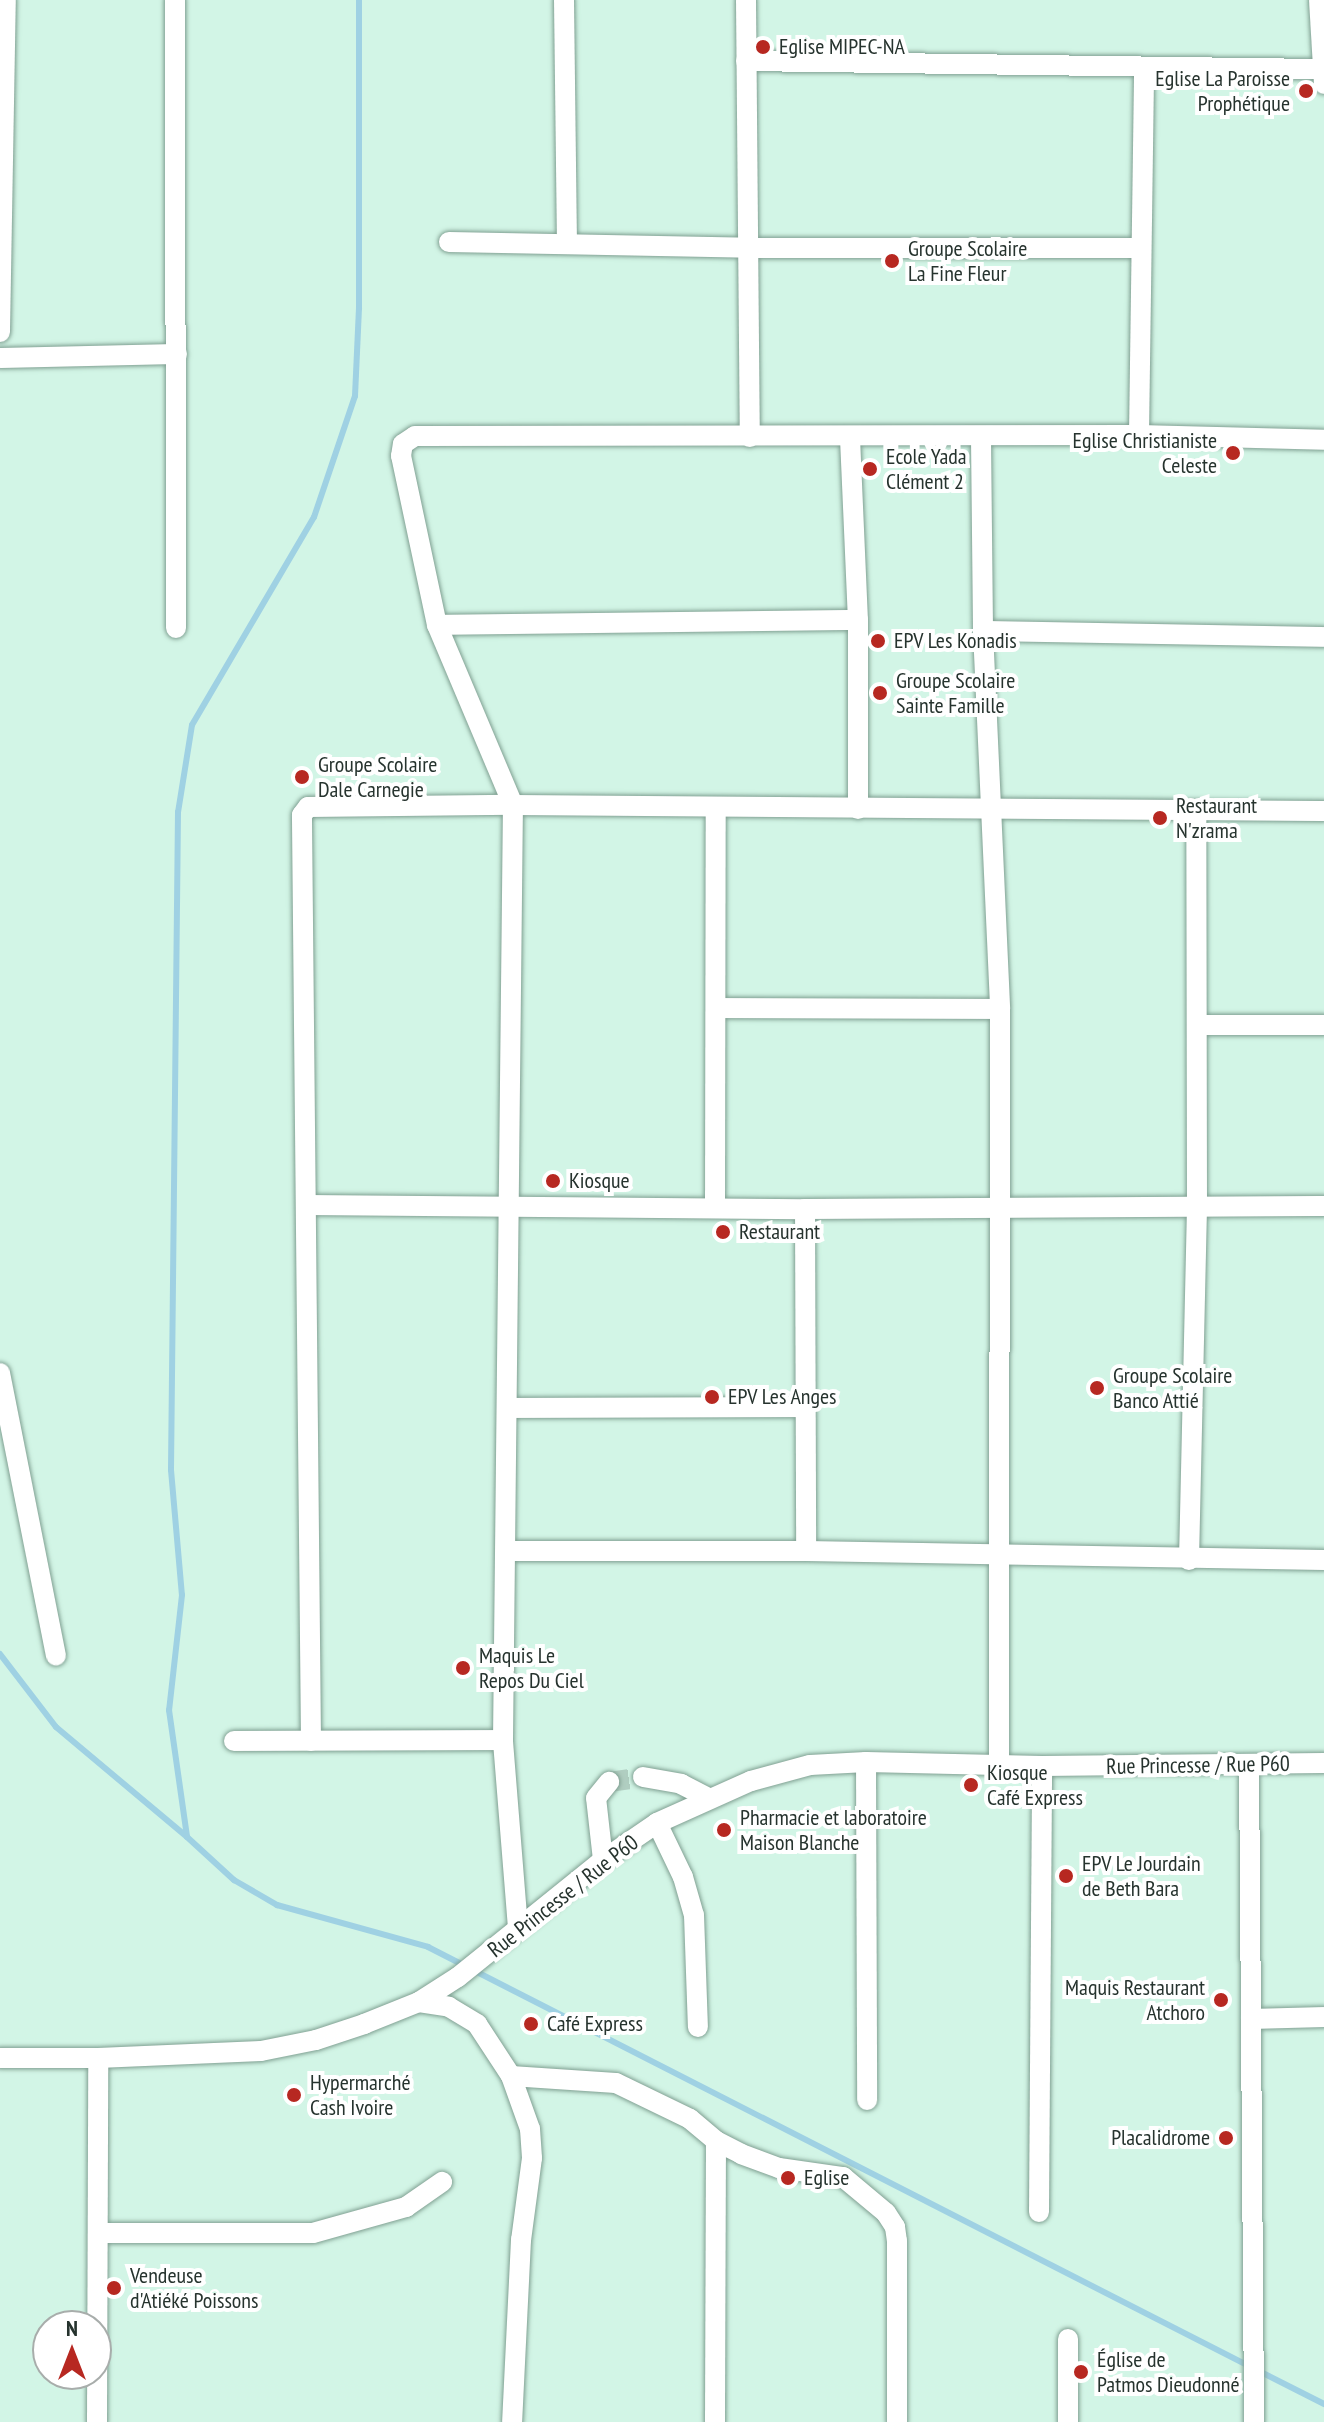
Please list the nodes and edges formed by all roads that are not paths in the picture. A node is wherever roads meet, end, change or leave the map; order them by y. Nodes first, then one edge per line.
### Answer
1 (6, 0) edge
2 (175, 0) edge
3 (564, 0) edge
4 (746, 0) edge
5 (1319, 0) edge
6 (746, 61) junction
7 (1144, 68) junction
8 (1322, 76) edge
9 (449, 242) dead end
10 (567, 243) junction
11 (750, 248) junction
12 (1141, 248) junction
13 (0, 304) edge
14 (0, 332) edge
15 (177, 354) junction
16 (0, 358) edge
17 (1139, 435) junction
18 (750, 437) junction
19 (850, 438) junction
20 (981, 438) junction
21 (1324, 440) edge
22 (858, 620) junction
23 (437, 625) junction
24 (176, 628) dead end
25 (983, 631) junction
26 (1324, 637) edge
27 (513, 805) junction
28 (716, 808) junction
29 (858, 809) junction
30 (992, 810) junction
31 (1196, 811) junction
32 (1324, 811) edge
33 (717, 1008) junction
34 (1000, 1009) junction
35 (1197, 1025) junction
36 (1324, 1025) edge
37 (306, 1205) junction
38 (1324, 1206) edge
39 (1197, 1207) junction
40 (506, 1208) junction
41 (715, 1208) junction
42 (1002, 1208) junction
43 (805, 1209) junction
44 (0, 1373) edge
45 (805, 1407) junction
46 (509, 1408) junction
47 (506, 1551) junction
48 (806, 1551) junction
49 (1002, 1556) junction
50 (1189, 1560) junction
51 (1324, 1560) edge
52 (56, 1656) dead end
53 (503, 1740) junction
54 (234, 1741) dead end
55 (311, 1741) junction
56 (866, 1762) junction
57 (1324, 1763) edge
58 (1249, 1764) junction
59 (999, 1765) junction
60 (1042, 1766) junction
61 (643, 1777) tunnel mouth
62 (609, 1782) dead end
63 (709, 1798) junction
64 (657, 1823) junction
65 (603, 1860) junction
66 (518, 1928) junction
67 (419, 2002) junction
68 (1324, 2017) edge
69 (1251, 2019) junction
70 (698, 2027) dead end
71 (0, 2058) edge
72 (98, 2058) junction
73 (511, 2076) junction
74 (867, 2100) dead end
75 (716, 2141) junction
76 (442, 2182) dead end
77 (1039, 2212) dead end
78 (98, 2233) junction
79 (1068, 2339) dead end
80 (97, 2422) edge
81 (512, 2422) edge
82 (715, 2422) edge
83 (897, 2422) edge
84 (1068, 2422) edge
85 (1254, 2422) edge

1 - 13 street
2 - 15 street
3 - 10 street
4 - 6 street
5 - 8 street
6 - 7 street
6 - 11 street
7 - 8 street
7 - 12 street
9 - 10 street
10 - 11 street
11 - 12 street
11 - 18 street
12 - 17 street
13 - 14 street
15 - 16 street
15 - 24 street
17 - 20 street
17 - 21 street
18 - 19 street
18 - 23 street
19 - 20 street
19 - 22 street
20 - 25 street
22 - 23 street
22 - 29 street
23 - 27 street
25 - 26 street
25 - 30 street
27 - 28 street
27 - 37 street
27 - 40 street
28 - 29 street
28 - 33 street
29 - 30 street
30 - 31 street
30 - 34 street
31 - 32 street
31 - 35 street
33 - 34 street
33 - 41 street
34 - 42 street
35 - 36 street
35 - 39 street
37 - 40 street
37 - 55 street
38 - 39 street
39 - 42 street
39 - 50 street
40 - 41 street
40 - 46 street
41 - 43 street
42 - 43 street
42 - 49 street
43 - 45 street
44 - 52 street
45 - 46 street
45 - 48 street
46 - 47 street
47 - 48 street
47 - 53 street
48 - 49 street
49 - 50 street
49 - 59 street
50 - 51 street
53 - 55 street
53 - 66 street
54 - 55 street
56 - 59 street, Rue Princesse / Rue P60
56 - 63 street, Rue Princesse / Rue P60
56 - 74 street
57 - 58 street, Rue Princesse / Rue P60
58 - 60 street, Rue Princesse / Rue P60
58 - 69 street
59 - 60 street, Rue Princesse / Rue P60
60 - 77 street
61 - 63 street
62 - 65 street
63 - 64 street, Rue Princesse / Rue P60
64 - 65 street, Rue Princesse / Rue P60
64 - 70 street
65 - 66 street, Rue Princesse / Rue P60
66 - 67 street, Rue Princesse / Rue P60
67 - 72 street, Rue Princesse / Rue P60
67 - 73 street
68 - 69 street
69 - 85 street
71 - 72 street, Rue Princesse / Rue P60
72 - 78 street
73 - 75 street
73 - 81 street
75 - 82 street
75 - 83 street
76 - 78 street
78 - 80 street
79 - 84 street

